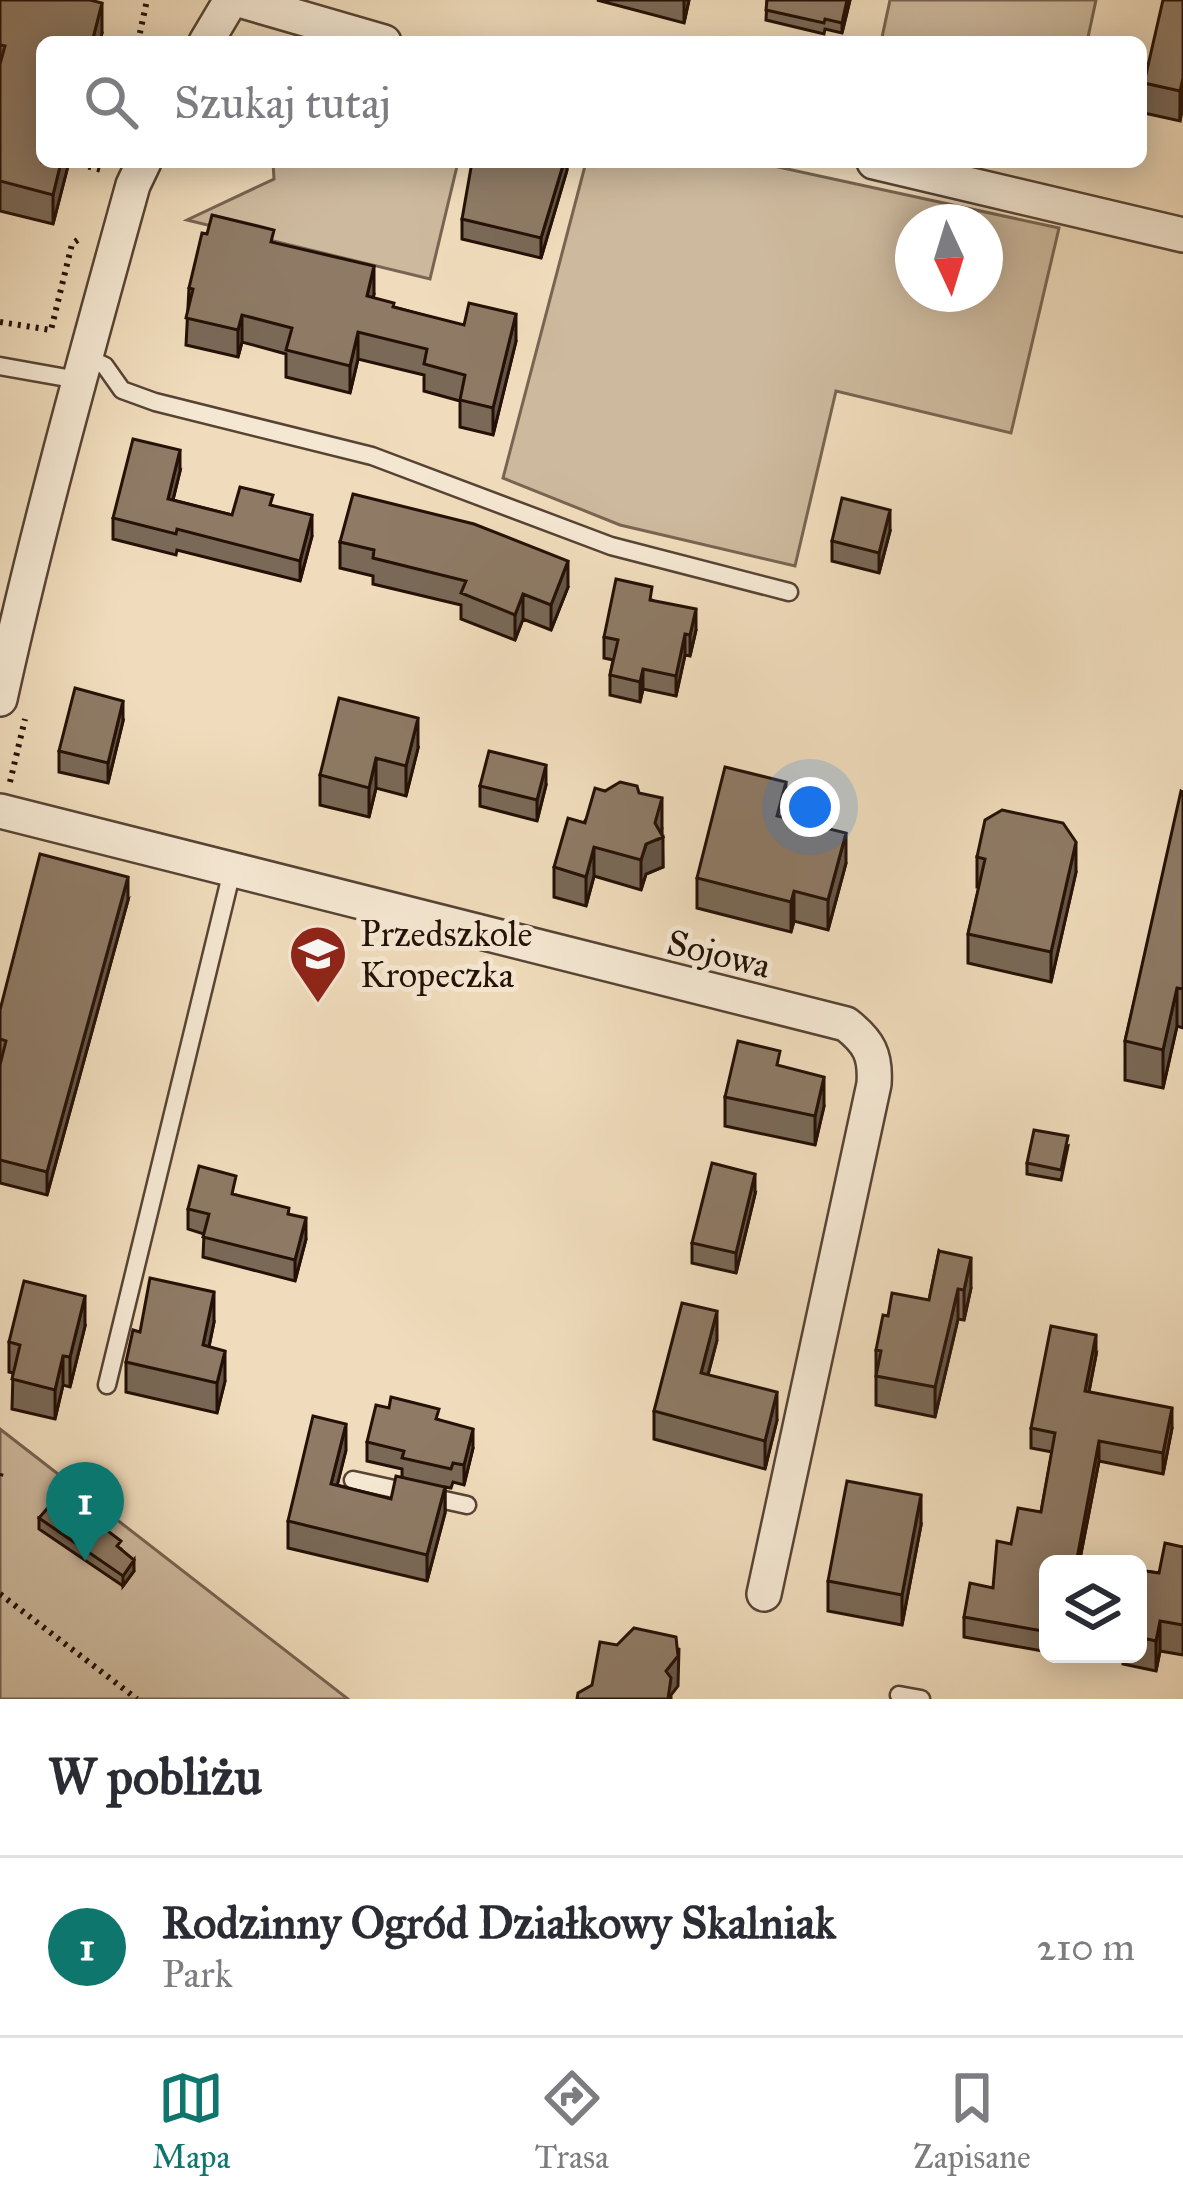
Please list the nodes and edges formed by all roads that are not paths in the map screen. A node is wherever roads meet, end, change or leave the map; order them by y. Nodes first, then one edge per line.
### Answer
1 (235, 0) edge
2 (210, 36) edge
3 (363, 36) edge
4 (141, 168) edge
5 (899, 168) edge
6 (1183, 235) edge
7 (0, 366) edge
8 (82, 369) junction
9 (789, 592) dead end
10 (0, 699) edge
11 (0, 811) edge
12 (232, 871) junction
13 (107, 1384) dead end
14 (353, 1480) dead end
15 (467, 1505) dead end
16 (764, 1594) dead end
17 (899, 1695) dead end
18 (921, 1699) edge

1 - 2 street
1 - 3 street
4 - 8 street
5 - 6 street
7 - 8 lane
8 - 9 lane
8 - 10 street
11 - 12 street, Sojowa
12 - 13 lane
12 - 16 street, Sojowa
14 - 15 lane
17 - 18 lane

